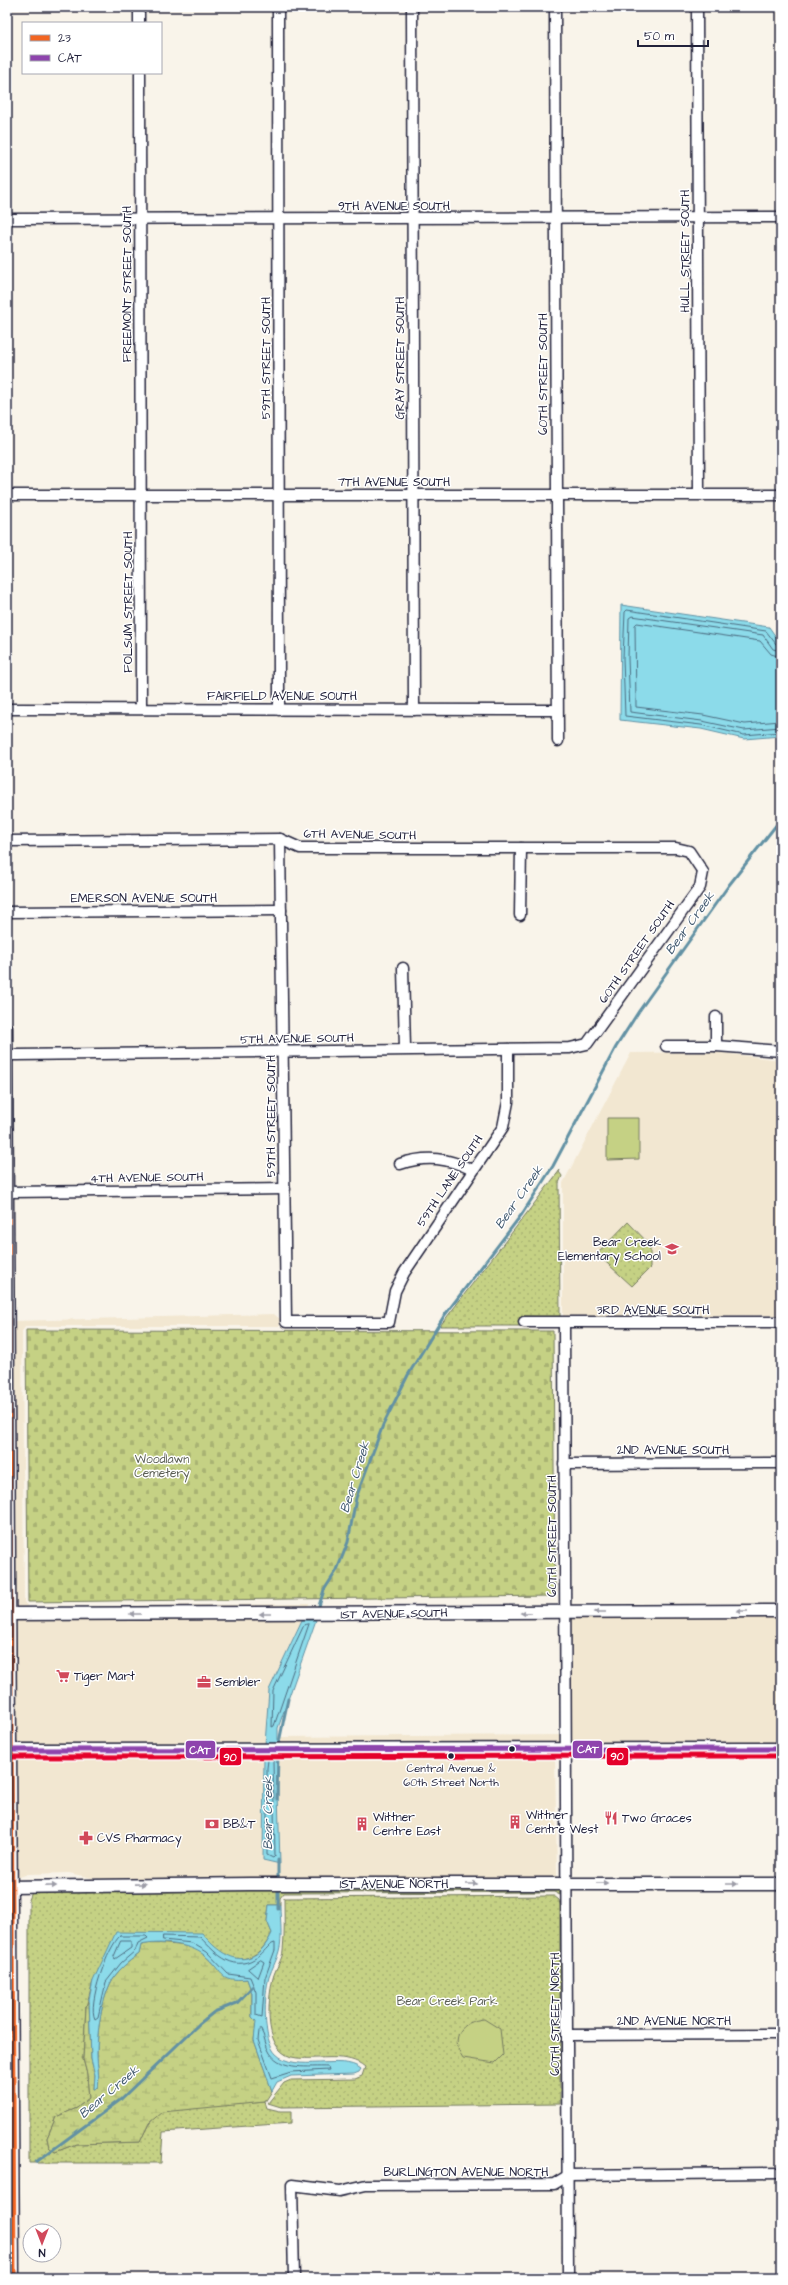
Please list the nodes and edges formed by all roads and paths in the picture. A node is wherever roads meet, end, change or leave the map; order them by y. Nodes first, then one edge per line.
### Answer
1 (139, 7) edge
2 (278, 7) edge
3 (412, 7) edge
4 (554, 7) edge
5 (697, 7) edge
6 (139, 22) edge
7 (140, 74) edge
8 (698, 217) junction
9 (781, 217) edge
10 (278, 218) junction
11 (555, 218) junction
12 (7, 219) edge
13 (140, 219) junction
14 (412, 219) junction
15 (413, 494) junction
16 (699, 494) junction
17 (7, 495) edge
18 (280, 495) junction
19 (556, 495) junction
20 (781, 495) edge
21 (140, 496) junction
22 (141, 708) junction
23 (7, 709) edge
24 (279, 710) junction
25 (414, 710) junction
26 (557, 710) junction
27 (558, 741) dead end
28 (280, 839) junction
29 (7, 841) edge
30 (521, 848) junction
31 (703, 872) joint
32 (281, 910) junction
33 (7, 912) edge
34 (520, 915) dead end
35 (403, 968) dead end
36 (716, 1017) dead end
37 (7, 1028) edge
38 (587, 1044) joint
39 (666, 1046) dead end
40 (716, 1046) junction
41 (406, 1048) junction
42 (508, 1049) junction
43 (781, 1051) edge
44 (284, 1053) junction
45 (7, 1055) edge
46 (400, 1164) dead end
47 (474, 1170) junction
48 (285, 1189) junction
49 (9, 1192) junction
50 (286, 1322) joint
51 (524, 1322) dead end
52 (781, 1322) edge
53 (564, 1323) junction
54 (781, 1463) edge
55 (564, 1464) junction
56 (781, 1611) edge
57 (565, 1612) junction
58 (9, 1614) edge
59 (567, 1749) junction
60 (781, 1749) edge
61 (8, 1750) edge
62 (568, 1883) junction
63 (781, 1884) edge
64 (10, 1887) edge
65 (781, 2034) edge
66 (568, 2035) junction
67 (10, 2036) edge
68 (11, 2163) edge
69 (781, 2173) edge
70 (569, 2175) junction
71 (11, 2190) edge
72 (14, 2278) edge
73 (294, 2278) edge
74 (568, 2278) edge

1 - 6 street
2 - 10 street, 59TH STREET SOUTH
3 - 14 street, GRAY STREET SOUTH
4 - 11 street, 60TH STREET SOUTH
5 - 8 street, HULL STREET SOUTH
7 - 13 street, FREEMONT STREET SOUTH
8 - 9 street, 9TH AVENUE SOUTH
8 - 11 street, 9TH AVENUE SOUTH
8 - 16 street, HULL STREET SOUTH
10 - 13 street, 9TH AVENUE SOUTH
10 - 14 street, 9TH AVENUE SOUTH
10 - 18 street, 59TH STREET SOUTH
11 - 14 street, 9TH AVENUE SOUTH
11 - 19 street, 60TH STREET SOUTH
12 - 13 street, 9TH AVENUE SOUTH
13 - 21 street, FREEMONT STREET SOUTH
14 - 15 street, GRAY STREET SOUTH
15 - 18 street, 7TH AVENUE SOUTH
15 - 19 street, 7TH AVENUE SOUTH
15 - 25 street, GRAY STREET SOUTH
16 - 19 street, 7TH AVENUE SOUTH
16 - 20 street, 7TH AVENUE SOUTH
17 - 21 street, 7TH AVENUE SOUTH
18 - 21 street, 7TH AVENUE SOUTH
18 - 24 street, 59TH STREET SOUTH
19 - 26 street, 60TH STREET SOUTH
21 - 22 street, FOLSUM STREET SOUTH
22 - 23 street, FAIRFIELD AVENUE SOUTH
22 - 24 street, FAIRFIELD AVENUE SOUTH
24 - 25 street, FAIRFIELD AVENUE SOUTH
25 - 26 street, FAIRFIELD AVENUE SOUTH
26 - 27 street, 60TH STREET SOUTH
28 - 29 street, 6TH AVENUE SOUTH
28 - 30 street, 6TH AVENUE SOUTH
28 - 32 street, 59TH STREET SOUTH
30 - 31 street, 6TH AVENUE SOUTH
30 - 34 street
31 - 38 street, 60TH STREET SOUTH
32 - 33 street, EMERSON AVENUE SOUTH
32 - 44 street, 59TH STREET SOUTH
35 - 41 street
36 - 40 street
37 - 45 street
38 - 42 street, 5TH AVENUE SOUTH
39 - 40 street
40 - 43 street
41 - 42 street, 5TH AVENUE SOUTH
41 - 44 street, 5TH AVENUE SOUTH
42 - 47 street, 59TH LANE SOUTH
44 - 45 street, 5TH AVENUE SOUTH
44 - 48 street, 59TH STREET SOUTH
45 - 49 street
46 - 47 street
47 - 50 street, 59TH LANE SOUTH
48 - 49 street, 4TH AVENUE SOUTH
48 - 50 street, 59TH STREET SOUTH
49 - 58 street
51 - 53 street, 3RD AVENUE SOUTH
52 - 53 street, 3RD AVENUE SOUTH
53 - 55 street, 60TH STREET SOUTH
54 - 55 street, 2ND AVENUE SOUTH
55 - 57 street, 60TH STREET SOUTH
56 -> 57 main road, 1ST AVENUE SOUTH
57 -> 58 main road, 1ST AVENUE SOUTH
57 - 59 street, 60TH STREET SOUTH
58 - 61 street
59 - 60 main road
59 - 61 main road
59 - 62 street, 60TH STREET NORTH
61 - 64 street
62 -> 63 main road, 1ST AVENUE NORTH
64 -> 62 main road, 1ST AVENUE NORTH
62 - 66 street, 60TH STREET NORTH
64 - 67 street
65 - 66 street, 2ND AVENUE NORTH
66 - 70 street, 60TH STREET NORTH
67 - 68 street
68 - 71 street
69 - 70 street, BURLINGTON AVENUE NORTH
70 - 73 street, BURLINGTON AVENUE NORTH
70 - 74 street, 60TH STREET NORTH
71 - 72 street

